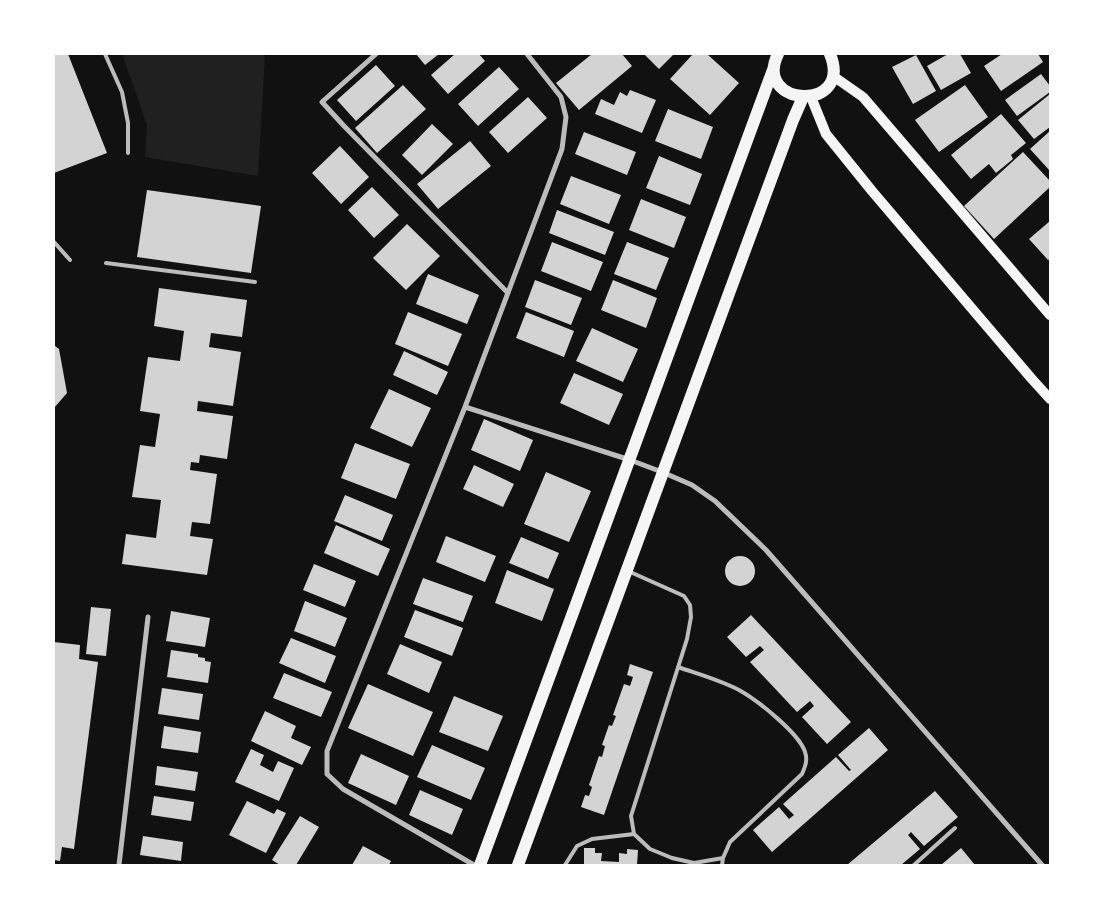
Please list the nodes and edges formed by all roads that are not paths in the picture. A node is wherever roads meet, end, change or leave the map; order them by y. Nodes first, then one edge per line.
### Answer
1 (106, 54) edge
2 (376, 54) edge
3 (527, 54) edge
4 (830, 54) edge
5 (842, 54) edge
6 (775, 58) edge
7 (833, 73) junction
8 (807, 97) junction
9 (128, 153) dead end
10 (54, 242) edge
11 (70, 260) dead end
12 (106, 263) dead end
13 (256, 282) dead end
14 (508, 293) junction
15 (1050, 315) edge
16 (1050, 399) edge
17 (465, 407) junction
18 (630, 460) junction
19 (662, 472) junction
20 (626, 570) junction
21 (148, 617) dead end
22 (678, 667) junction
23 (955, 828) dead end
24 (634, 834) junction
25 (723, 858) junction
26 (119, 865) edge
27 (474, 865) edge
28 (480, 865) edge
29 (518, 865) edge
30 (565, 865) edge
31 (722, 865) edge
32 (914, 865) edge
33 (1042, 865) edge

1 - 9 lane
2 - 14 street
3 - 14 street
4 - 7 main road
5 - 7 main road
6 - 8 main road
6 - 18 main road
7 - 8 main road
7 - 15 main road
8 - 16 main road
8 - 19 main road
10 - 11 lane
12 - 13 lane
14 - 17 street
17 - 18 street
17 - 27 street
18 - 19 street
18 - 28 main road
19 - 20 main road
19 - 33 street
20 - 22 lane
20 - 29 main road
21 - 26 street
22 - 24 lane
22 - 25 lane
23 - 32 lane
24 - 25 lane
24 - 30 lane
25 - 31 lane

